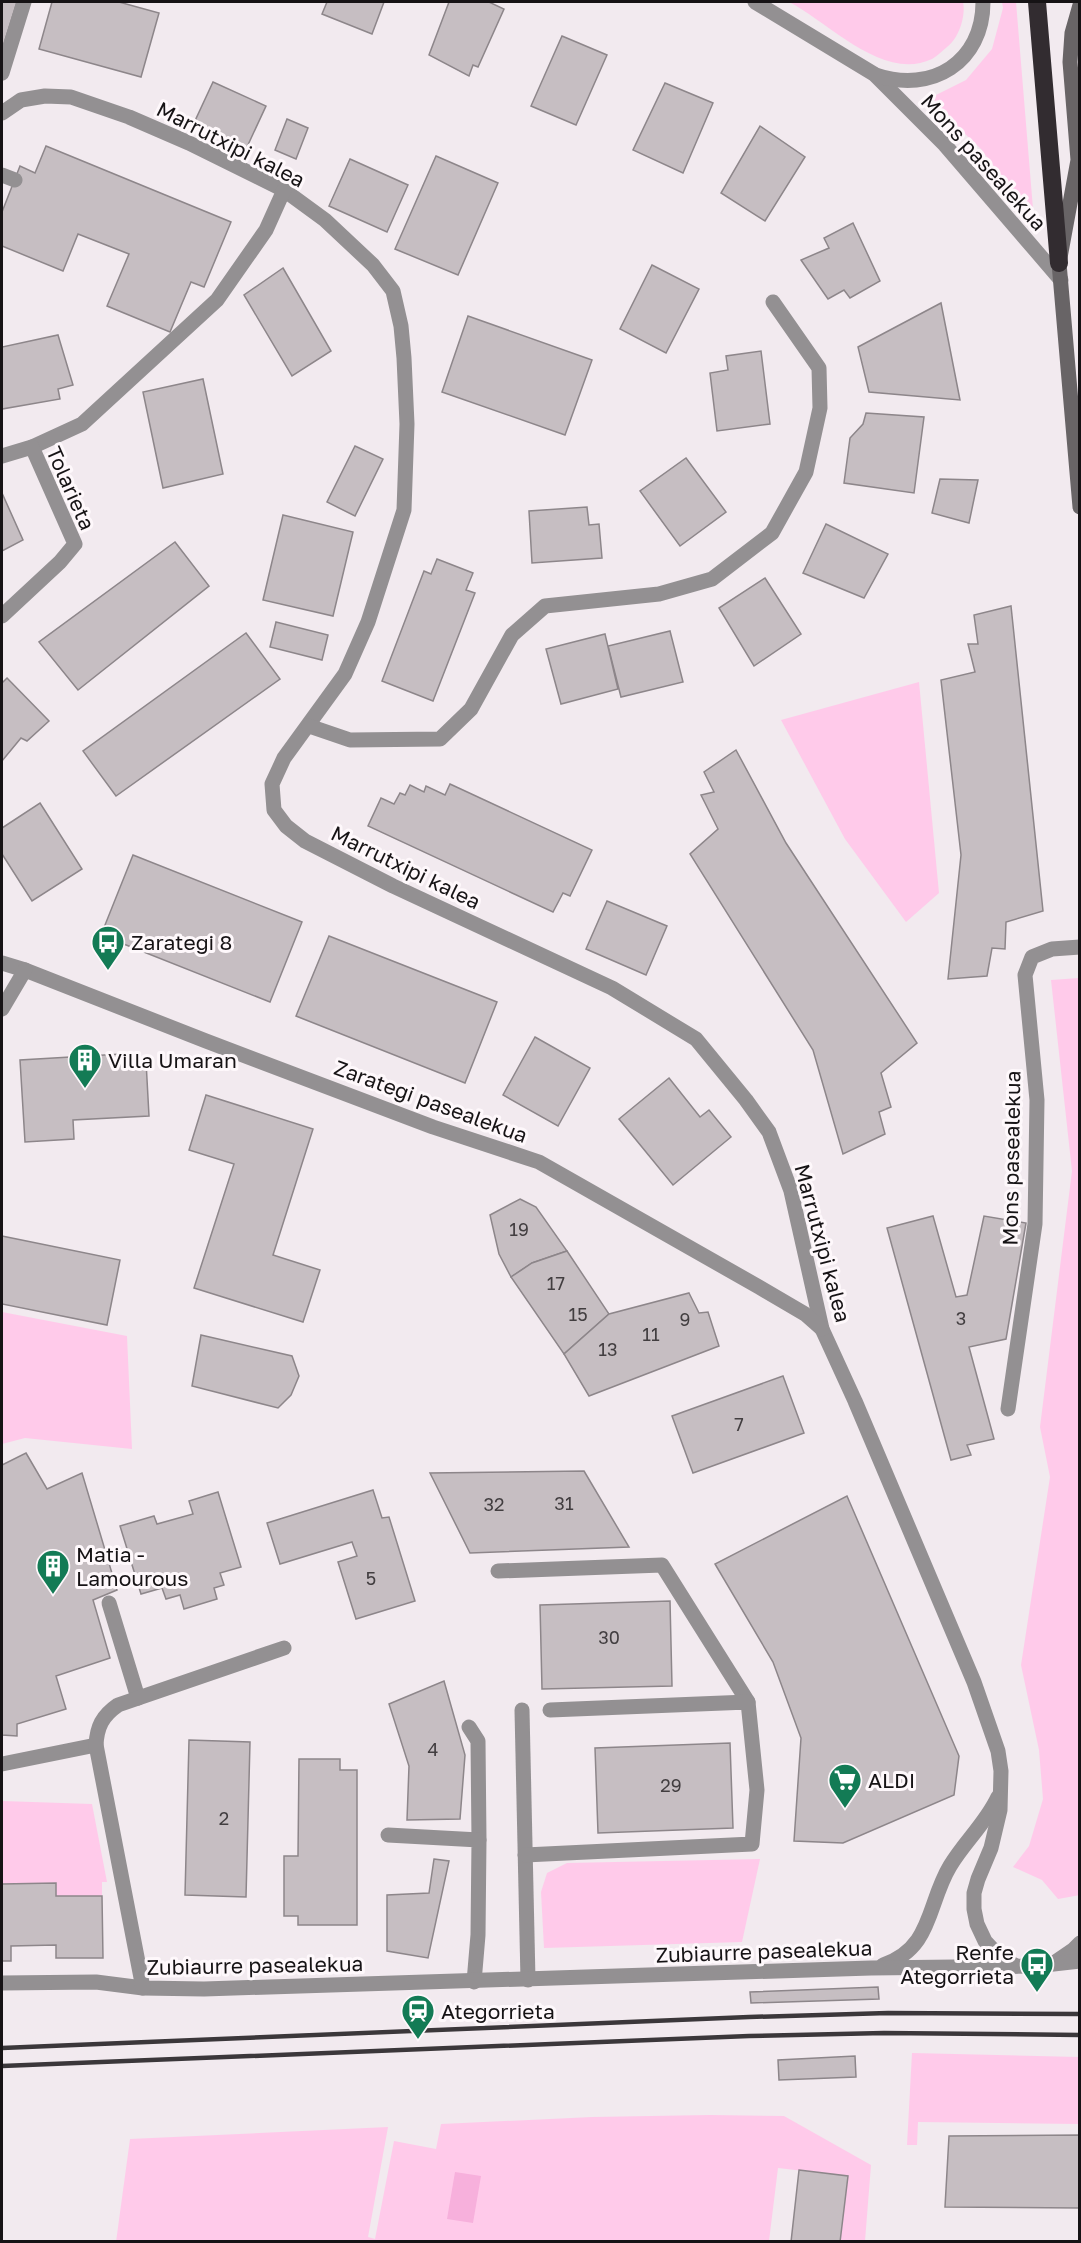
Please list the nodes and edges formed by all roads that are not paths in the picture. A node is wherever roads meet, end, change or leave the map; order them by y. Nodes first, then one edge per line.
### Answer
1 (24, 2) edge
2 (755, 2) edge
3 (983, 2) edge
4 (1037, 2) edge
5 (1080, 5) edge
6 (2, 73) edge
7 (873, 74) junction
8 (2, 113) edge
9 (284, 190) junction
10 (1060, 272) junction
11 (773, 302) dead end
12 (32, 447) junction
13 (2, 456) edge
14 (1080, 507) edge
15 (2, 616) edge
16 (309, 726) junction
17 (1080, 947) edge
18 (3, 961) edge
19 (25, 970) junction
20 (2, 1009) edge
21 (822, 1329) junction
22 (1008, 1409) dead end
23 (498, 1571) dead end
24 (109, 1603) dead end
25 (284, 1648) dead end
26 (138, 1698) junction
27 (748, 1702) junction
28 (522, 1710) dead end
29 (550, 1710) dead end
30 (469, 1727) dead end
31 (96, 1745) junction
32 (2, 1764) edge
33 (1001, 1791) junction
34 (388, 1835) dead end
35 (479, 1840) junction
36 (525, 1855) junction
37 (1080, 1943) edge
38 (1080, 1961) edge
39 (1016, 1966) junction
40 (1045, 1966) junction
41 (871, 1968) junction
42 (1080, 1968) edge
43 (528, 1980) junction
44 (474, 1982) junction
45 (2, 1983) edge
46 (143, 1988) junction

1 - 6 street
2 - 7 street, Mons pasealekua
3 - 7 street, Mons pasealekua
4 - 10 highway
5 - 10 main road, Mons pasealekua
7 - 10 street, Mons pasealekua
8 - 9 street, Marrutxipi kalea
9 - 12 street
9 - 16 street, Marrutxipi kalea
10 - 14 main road, Mons pasealekua
11 - 16 street
12 - 13 street, Tolarieta
12 - 15 street, Tolarieta
16 - 21 street, Marrutxipi kalea
17 - 22 street, Mons pasealekua
18 - 19 street, Zarategi pasealekua
19 - 20 street
19 - 21 street, Zarategi pasealekua
21 - 33 street, Marrutxipi kalea
23 - 27 street
24 - 26 street
25 - 26 street
26 - 31 street
27 - 29 street
27 - 36 street
28 - 36 street
30 - 35 street
31 - 32 street
31 - 46 street
33 - 39 street, Marrutxipi kalea
33 - 41 street
34 - 35 street
35 - 44 street
36 - 43 street
37 - 40 street
38 - 40 street, Zubiaurre pasealekua
39 - 40 street, Zubiaurre pasealekua
39 - 41 street, Zubiaurre pasealekua
40 - 42 street, Zubiaurre pasealekua
41 - 43 street, Zubiaurre pasealekua
43 - 44 street, Zubiaurre pasealekua
44 - 46 street, Zubiaurre pasealekua
45 - 46 street, Zubiaurre pasealekua

